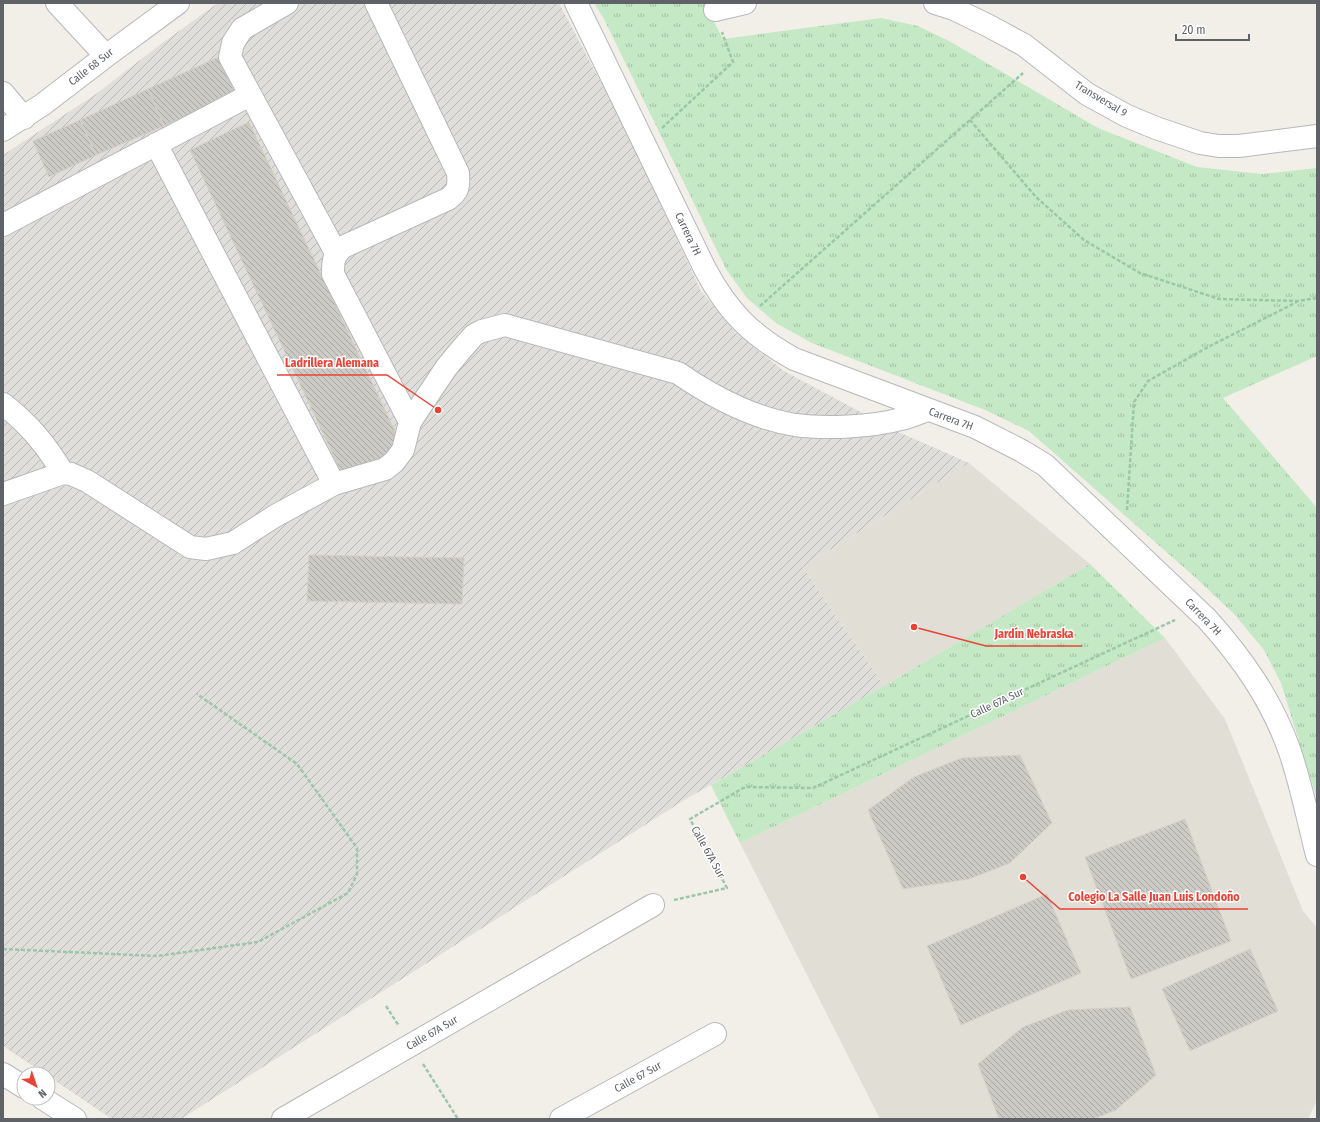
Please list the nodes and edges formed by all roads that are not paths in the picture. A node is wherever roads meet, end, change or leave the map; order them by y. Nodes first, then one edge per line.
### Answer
1 (57, 3) edge
2 (178, 3) edge
3 (287, 3) edge
4 (376, 3) edge
5 (576, 3) edge
6 (745, 3) edge
7 (944, 6) edge
8 (715, 10) road end
9 (106, 56) junction
10 (3, 93) edge
11 (250, 95) junction
12 (24, 118) junction
13 (3, 130) edge
14 (1317, 136) edge
15 (156, 144) junction
16 (3, 225) edge
17 (336, 253) junction
18 (3, 404) edge
19 (927, 410) junction
20 (410, 422) junction
21 (64, 473) junction
22 (334, 484) junction
23 (3, 494) edge
24 (1317, 855) edge
25 (652, 905) road end
26 (715, 1034) dead end
27 (3, 1074) edge
28 (16, 1082) edge
29 (55, 1106) edge
30 (75, 1119) edge
31 (283, 1119) edge
32 (561, 1119) edge

1 - 9 street
2 - 9 street, Calle 68 Sur
3 - 11 street
4 - 17 street
5 - 19 street, Carrera 7H
6 - 8 street
7 - 14 street, Transversal 9
9 - 12 street, Calle 68 Sur
10 - 12 street
11 - 15 street
11 - 17 street
12 - 13 street, Calle 68 Sur
15 - 16 street
15 - 22 street
17 - 20 street
18 - 21 street
19 - 20 street
19 - 24 street, Carrera 7H
20 - 22 street
21 - 22 street
21 - 23 street
25 - 31 street, Calle 67A Sur
26 - 32 street, Calle 67 Sur
27 - 28 street
29 - 30 street

